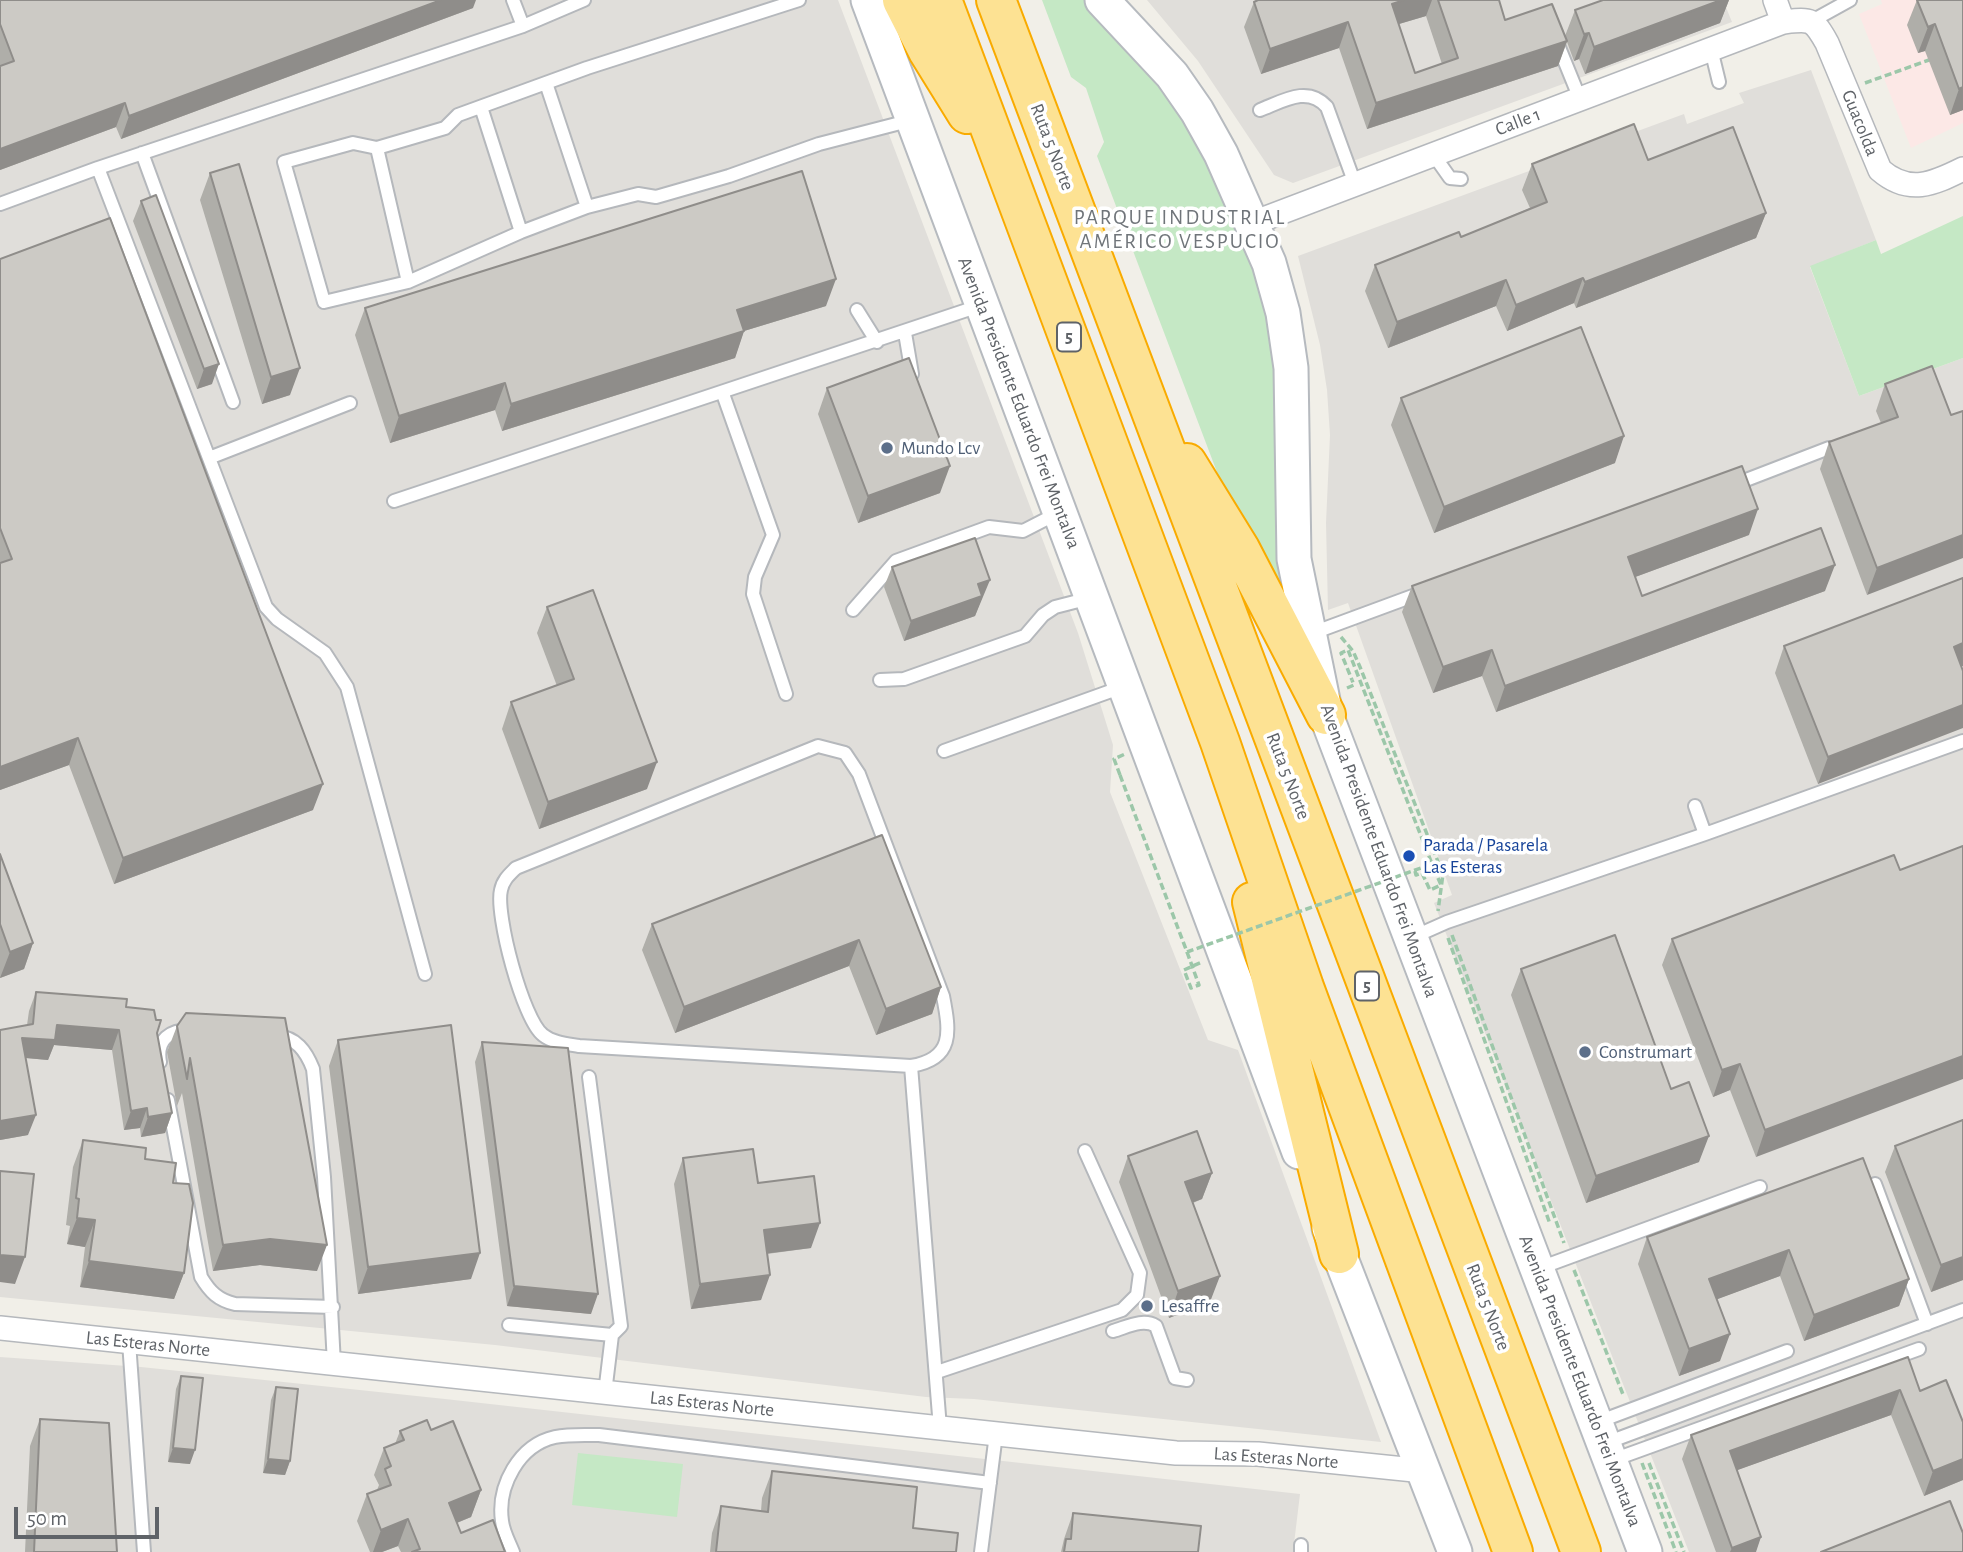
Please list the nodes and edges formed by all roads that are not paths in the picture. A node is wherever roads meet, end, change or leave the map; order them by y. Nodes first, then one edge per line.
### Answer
1 (513, 0) edge
2 (584, 0) edge
3 (799, 0) edge
4 (868, 0) edge
5 (902, 0) edge
6 (942, 0) edge
7 (996, 0) edge
8 (1102, 0) edge
9 (1775, 0) edge
10 (1850, 0) edge
11 (1812, 21) junction
12 (1783, 22) junction
13 (1551, 25) edge
14 (523, 26) junction
15 (1711, 50) junction
16 (1718, 82) dead end
17 (546, 83) junction
18 (1580, 99) junction
19 (481, 107) junction
20 (1260, 110) dead end
21 (913, 120) junction
22 (377, 148) junction
23 (142, 153) junction
24 (1433, 155) junction
25 (98, 168) junction
26 (1963, 169) edge
27 (1006, 171) junction
28 (1461, 179) dead end
29 (1355, 184) junction
30 (0, 204) edge
31 (587, 207) junction
32 (1253, 223) junction
33 (521, 232) junction
34 (408, 282) junction
35 (982, 305) junction
36 (857, 310) dead end
37 (905, 333) junction
38 (877, 342) junction
39 (917, 393) edge
40 (723, 394) junction
41 (233, 402) dead end
42 (351, 403) dead end
43 (1154, 420) junction
44 (1829, 449) edge
45 (209, 458) junction
46 (1719, 489) edge
47 (394, 501) dead end
48 (1059, 513) junction
49 (1434, 589) edge
50 (1091, 597) junction
51 (853, 610) dead end
52 (1318, 630) junction
53 (880, 680) dead end
54 (1125, 686) junction
55 (786, 694) dead end
56 (1336, 702) junction
57 (1963, 741) edge
58 (1220, 742) junction
59 (944, 751) dead end
60 (1695, 806) dead end
61 (1706, 834) junction
62 (1411, 938) junction
63 (425, 974) dead end
64 (205, 1031) edge
65 (257, 1034) edge
66 (911, 1066) junction
67 (589, 1077) dead end
68 (1085, 1151) dead end
69 (1875, 1184) edge
70 (1760, 1187) dead end
71 (1339, 1254) junction
72 (1557, 1262) junction
73 (332, 1307) junction
74 (1963, 1310) edge
75 (1927, 1324) junction
76 (509, 1325) dead end
77 (0, 1328) edge
78 (1113, 1331) dead end
79 (612, 1335) junction
80 (129, 1342) junction
81 (1919, 1349) dead end
82 (1787, 1351) dead end
83 (334, 1364) junction
84 (937, 1372) junction
85 (1187, 1380) dead end
86 (605, 1392) junction
87 (940, 1428) junction
88 (996, 1434) junction
89 (1618, 1445) junction
90 (1424, 1471) junction
91 (990, 1483) junction
92 (1452, 1550) edge
93 (144, 1552) edge
94 (513, 1552) edge
95 (981, 1552) edge
96 (1514, 1552) edge
97 (1581, 1552) edge
98 (1645, 1552) edge

1 - 14 lane
2 - 14 lane
3 - 17 lane
4 - 21 main road, Avenida Presidente Eduardo Frei Montalva
5 - 27 highway
6 - 27 highway, 5
7 - 43 highway, Ruta 5 Norte / 5
8 - 32 main road, Avenida Presidente Eduardo Frei Montalva
9 - 12 street
10 - 11 lane
11 - 12 street
11 - 26 street, Guacolda
12 - 15 street, Calle 1
13 - 18 lane
14 - 23 lane
15 - 16 lane
15 - 18 street, Calle 1
17 - 19 lane
17 - 31 lane
18 - 24 street, Calle 1
19 - 22 lane
19 - 33 lane
20 - 29 lane
21 - 31 lane
21 - 35 main road, Avenida Presidente Eduardo Frei Montalva
22 - 34 lane
22 - 34 lane
23 - 25 lane
23 - 41 lane
24 - 28 lane
24 - 29 street, Calle 1
25 - 30 lane
25 - 45 lane
27 - 58 highway, 5
29 - 32 street, Calle 1
31 - 33 lane
32 - 52 main road, Avenida Presidente Eduardo Frei Montalva
33 - 34 lane
35 - 37 lane
35 - 48 main road, Avenida Presidente Eduardo Frei Montalva
36 - 38 lane
37 - 38 lane
37 - 39 lane
38 - 40 lane
40 - 47 lane
40 - 55 lane
42 - 45 lane
43 - 56 highway
43 - 97 highway, Ruta 5 Norte / 5
44 - 46 lane
45 - 63 lane
48 - 50 main road, Avenida Presidente Eduardo Frei Montalva
48 - 51 lane
49 - 52 lane
50 - 53 lane
50 - 54 main road, Avenida Presidente Eduardo Frei Montalva
52 - 56 main road, Avenida Presidente Eduardo Frei Montalva
54 - 59 lane
54 - 71 main road, Avenida Presidente Eduardo Frei Montalva
56 - 62 main road, Avenida Presidente Eduardo Frei Montalva
57 - 61 lane
58 - 71 highway
58 - 96 highway, 5
60 - 61 lane
61 - 62 lane
62 - 72 main road, Avenida Presidente Eduardo Frei Montalva
64 - 73 lane
65 - 73 lane
66 - 66 lane
66 - 84 lane
67 - 79 lane
68 - 84 lane
69 - 75 lane
70 - 72 lane
71 - 90 main road, Avenida Presidente Eduardo Frei Montalva
72 - 89 main road, Avenida Presidente Eduardo Frei Montalva
73 - 83 lane
74 - 75 lane
75 - 89 lane
76 - 79 lane
77 - 80 street, Las Esteras Norte
78 - 85 lane
79 - 86 lane
80 - 83 street, Las Esteras Norte
80 - 93 lane
81 - 89 lane
82 - 89 lane
83 - 86 street, Las Esteras Norte
84 - 87 lane
86 - 87 street, Las Esteras Norte
87 - 88 street, Las Esteras Norte
88 - 90 street, Las Esteras Norte
88 - 91 lane
89 - 98 main road, Avenida Presidente Eduardo Frei Montalva
90 - 92 main road, Avenida Presidente Eduardo Frei Montalva
91 - 94 lane
91 - 95 lane

